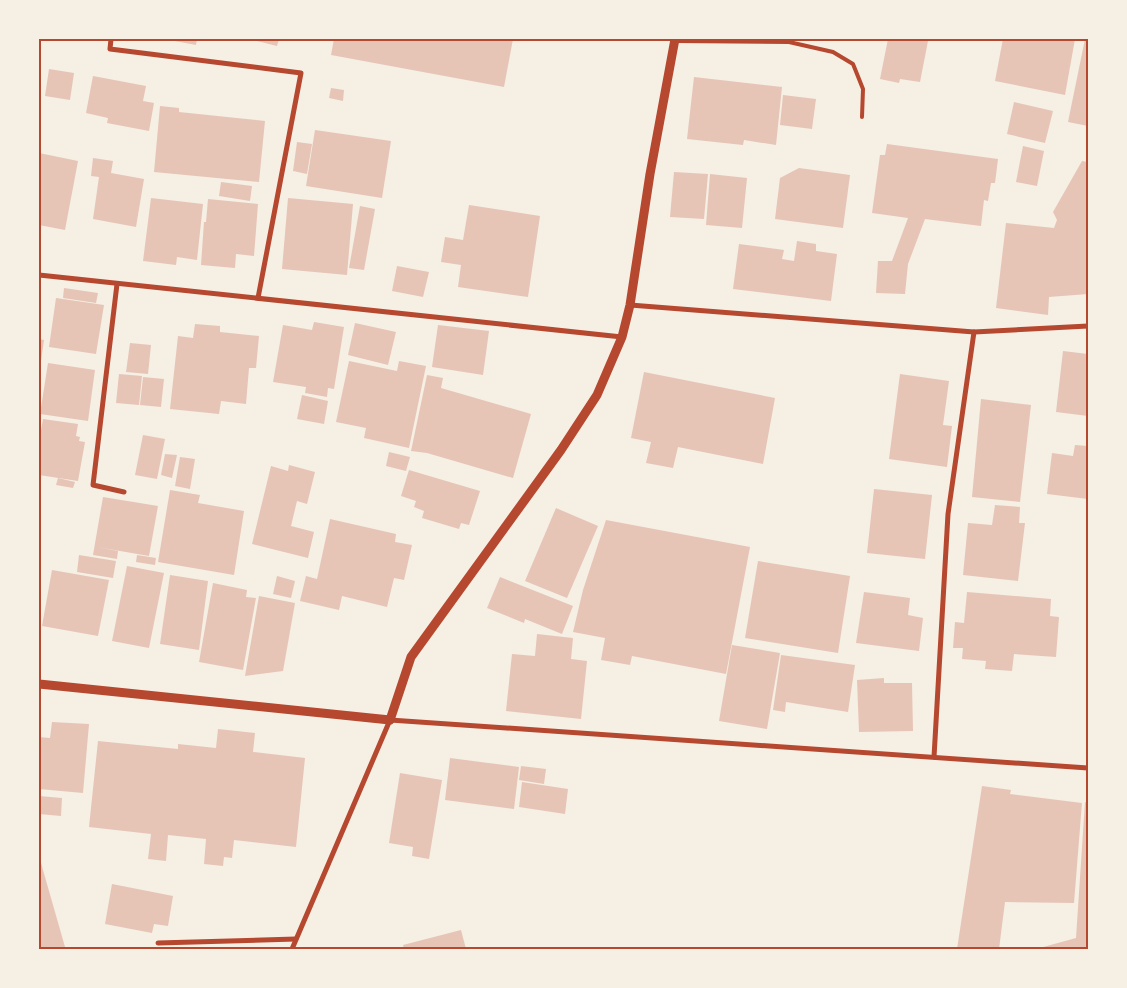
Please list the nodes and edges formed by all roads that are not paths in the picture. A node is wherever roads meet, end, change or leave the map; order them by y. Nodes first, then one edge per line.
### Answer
1 (111, 39) edge
2 (675, 40) edge
3 (862, 117) dead end
4 (39, 275) edge
5 (117, 284) junction
6 (258, 298) junction
7 (630, 306) junction
8 (1088, 326) edge
9 (974, 332) junction
10 (622, 337) junction
11 (124, 492) dead end
12 (39, 684) edge
13 (390, 720) junction
14 (934, 757) junction
15 (1088, 768) edge
16 (296, 939) junction
17 (158, 943) dead end
18 (292, 949) edge

1 - 6 street
2 - 3 lane
2 - 7 street
4 - 5 street
5 - 6 street
5 - 11 street
6 - 10 street
7 - 9 street
7 - 10 street
8 - 9 street
9 - 14 street
10 - 13 street
12 - 13 street
13 - 14 street
13 - 16 street
14 - 15 street
16 - 17 street
16 - 18 street

